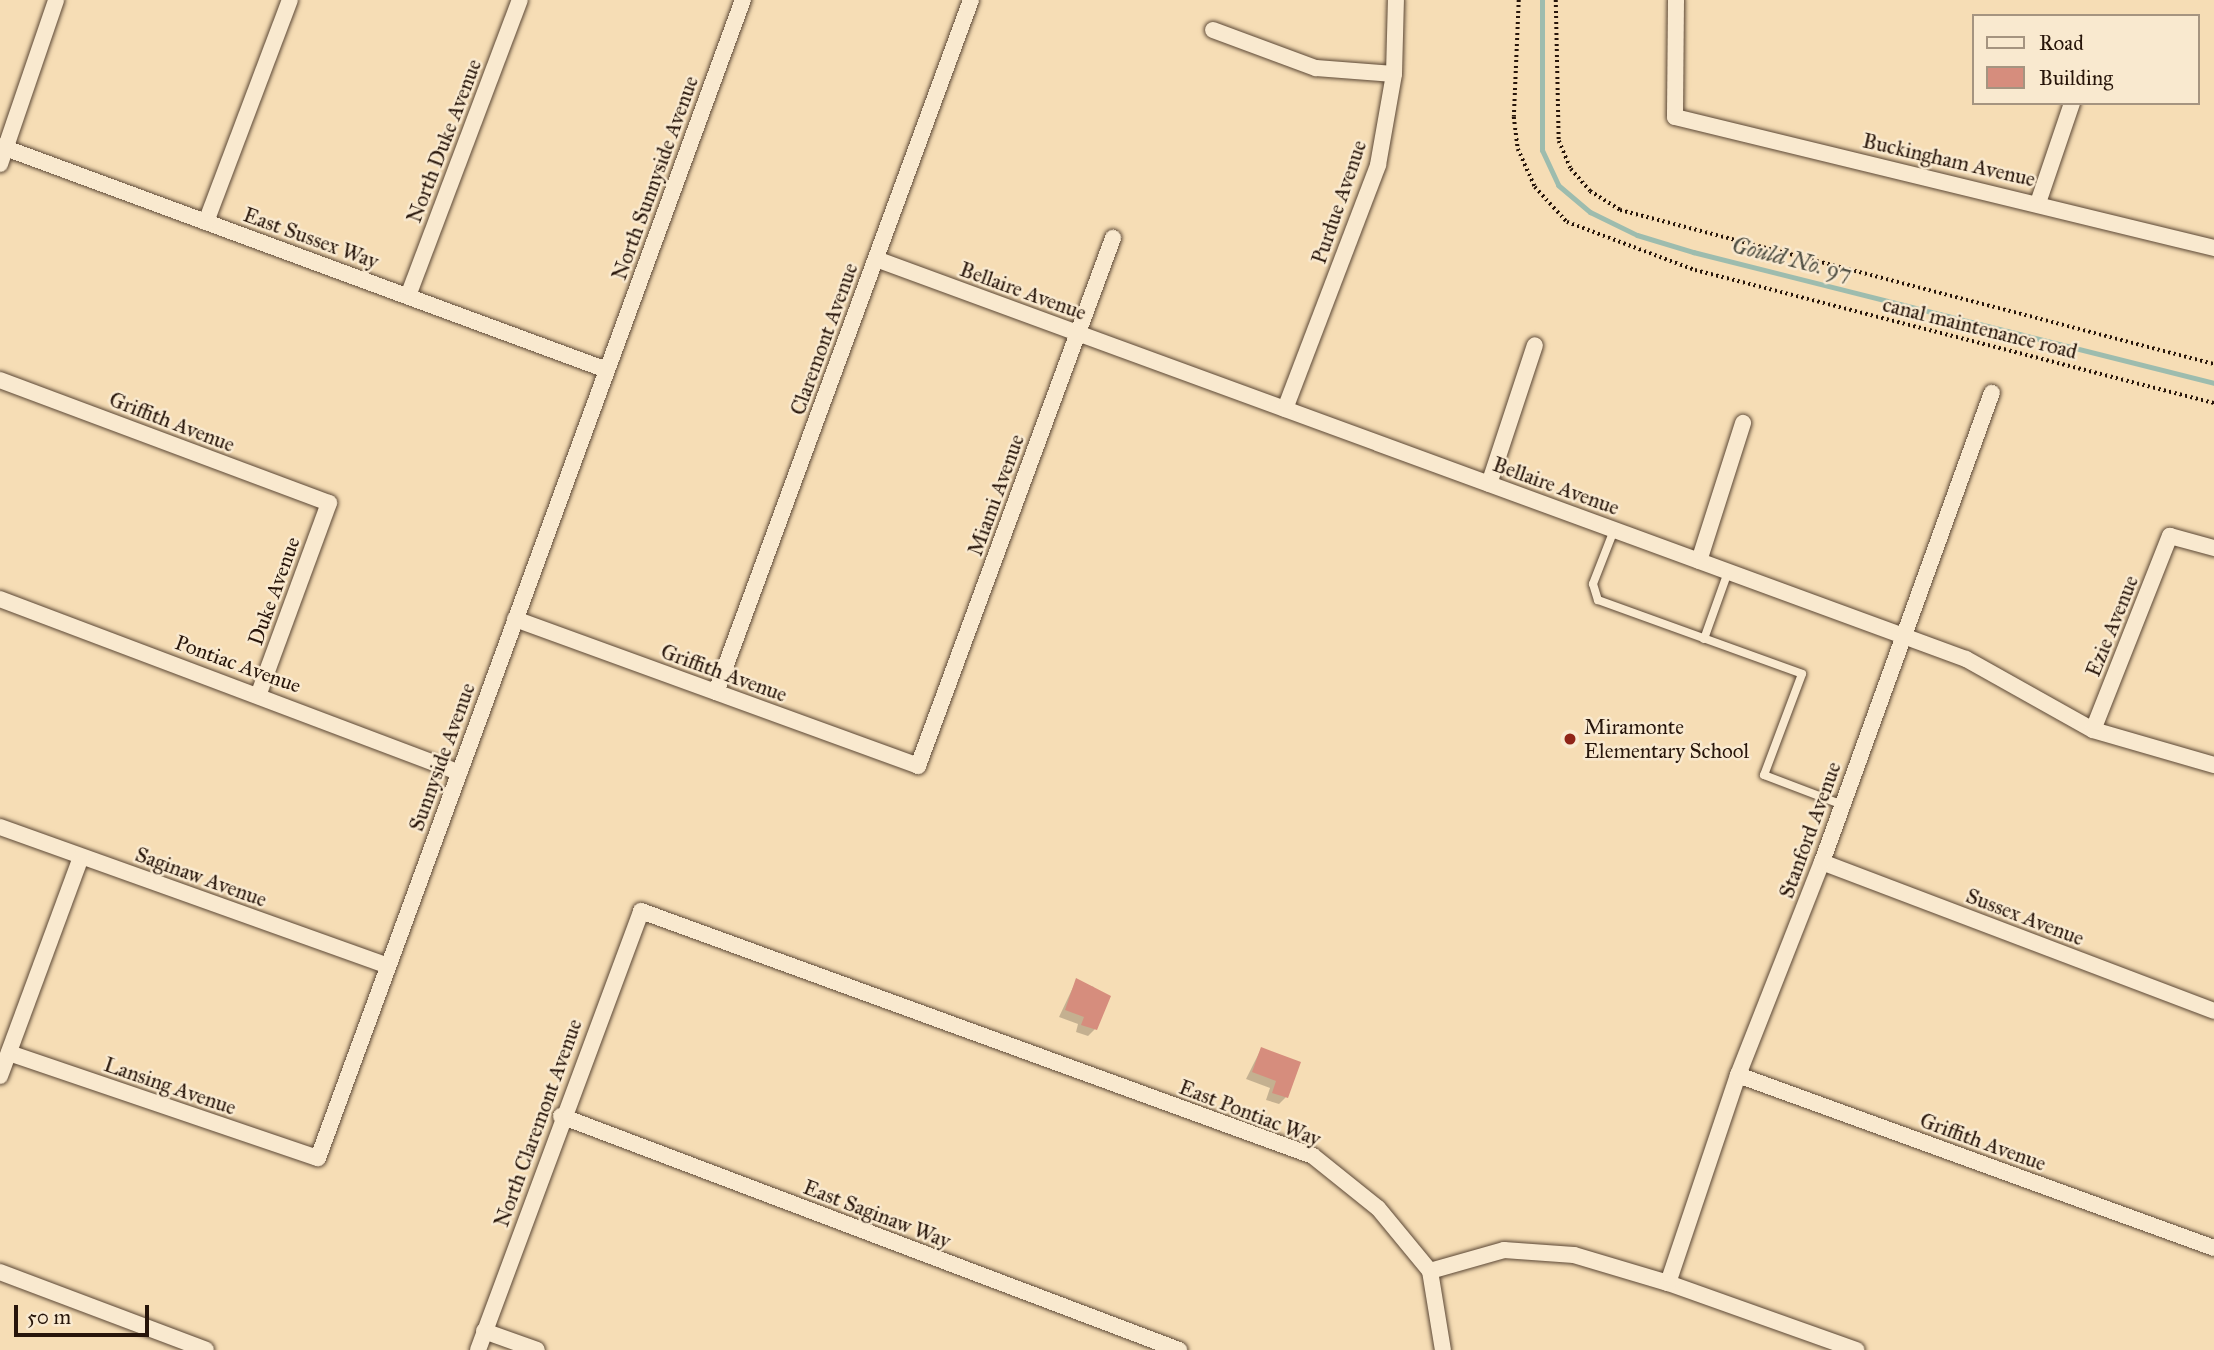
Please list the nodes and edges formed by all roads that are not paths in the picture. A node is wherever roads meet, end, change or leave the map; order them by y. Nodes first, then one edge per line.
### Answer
1 (56, 0) edge
2 (290, 0) edge
3 (520, 0) edge
4 (743, 0) edge
5 (971, 0) edge
6 (1396, 0) edge
7 (1676, 0) edge
8 (1213, 30) dead end
9 (1394, 74) junction
10 (2070, 105) edge
11 (3, 147) edge
12 (0, 164) edge
13 (2038, 203) junction
14 (206, 222) junction
15 (1113, 239) dead end
16 (2214, 248) edge
17 (876, 259) junction
18 (408, 296) junction
19 (1078, 333) junction
20 (1535, 345) dead end
21 (607, 370) junction
22 (0, 380) edge
23 (1992, 393) dead end
24 (1285, 409) junction
25 (1743, 423) dead end
26 (1489, 484) junction
27 (329, 503) joint
28 (1614, 530) junction
29 (2214, 548) edge
30 (1699, 561) junction
31 (1728, 572) junction
32 (0, 599) edge
33 (515, 619) junction
34 (1903, 636) junction
35 (1704, 639) junction
36 (716, 692) junction
37 (259, 694) junction
38 (2093, 730) junction
39 (2214, 765) edge
40 (918, 766) joint
41 (459, 772) junction
42 (1843, 804) junction
43 (0, 827) edge
44 (81, 857) junction
45 (1822, 862) junction
46 (641, 911) joint
47 (388, 966) junction
48 (2214, 1011) edge
49 (9, 1053) junction
50 (1738, 1075) junction
51 (0, 1076) edge
52 (561, 1116) junction
53 (318, 1158) joint
54 (2214, 1248) edge
55 (1430, 1271) junction
56 (0, 1272) edge
57 (1668, 1283) junction
58 (484, 1331) junction
59 (206, 1350) edge
60 (478, 1350) edge
61 (537, 1350) edge
62 (1178, 1350) edge
63 (1443, 1350) edge
64 (1856, 1350) edge

1 - 11 street
2 - 14 street
3 - 18 street, North Duke Avenue
4 - 21 street, North Sunnyside Avenue
5 - 17 street, Claremont Avenue
6 - 9 street, Purdue Avenue
7 - 13 street, Buckingham Avenue
8 - 9 street
9 - 24 street, Purdue Avenue
10 - 13 street
11 - 12 street
11 - 14 street, East Sussex Way
13 - 16 street, Buckingham Avenue
14 - 18 street, East Sussex Way
15 - 19 street, Miami Avenue
17 - 19 street, Bellaire Avenue
17 - 36 street, Claremont Avenue
18 - 21 street, East Sussex Way
19 - 24 street, Bellaire Avenue
19 - 40 street, Miami Avenue
20 - 26 street
21 - 33 street, Sunnyside Avenue
22 - 27 street, Griffith Avenue
23 - 34 street, Stanford Avenue
24 - 26 street, Bellaire Avenue
25 - 30 street
26 - 28 street, Bellaire Avenue
27 - 37 street, Duke Avenue
28 - 30 street, Bellaire Avenue
28 - 35 lane
29 - 38 street, Ezie Avenue
30 - 31 street, Bellaire Avenue
31 - 34 street, Bellaire Avenue
31 - 35 lane
32 - 37 street, Pontiac Avenue
33 - 36 street, Griffith Avenue
33 - 41 street, Sunnyside Avenue
34 - 38 street, Bellaire Avenue
34 - 42 street, Stanford Avenue
35 - 42 lane
36 - 40 street, Griffith Avenue
37 - 41 street, Pontiac Avenue
38 - 39 street, Bellaire Avenue
41 - 47 street, Sunnyside Avenue
42 - 45 street, Stanford Avenue
43 - 44 street, Saginaw Avenue
44 - 47 street, Saginaw Avenue
44 - 49 street
45 - 48 street, Sussex Avenue
45 - 50 street, Stanford Avenue
46 - 52 street, North Claremont Avenue
46 - 55 street, East Pontiac Way
47 - 53 street, Sunnyside Avenue
49 - 51 street
49 - 53 street, Lansing Avenue
50 - 54 street, Griffith Avenue
50 - 57 street, Stanford Avenue
52 - 58 street, North Claremont Avenue
52 - 62 street, East Saginaw Way
55 - 57 street
55 - 63 street
56 - 59 street
57 - 64 street
58 - 60 street, North Claremont Avenue
58 - 61 street

